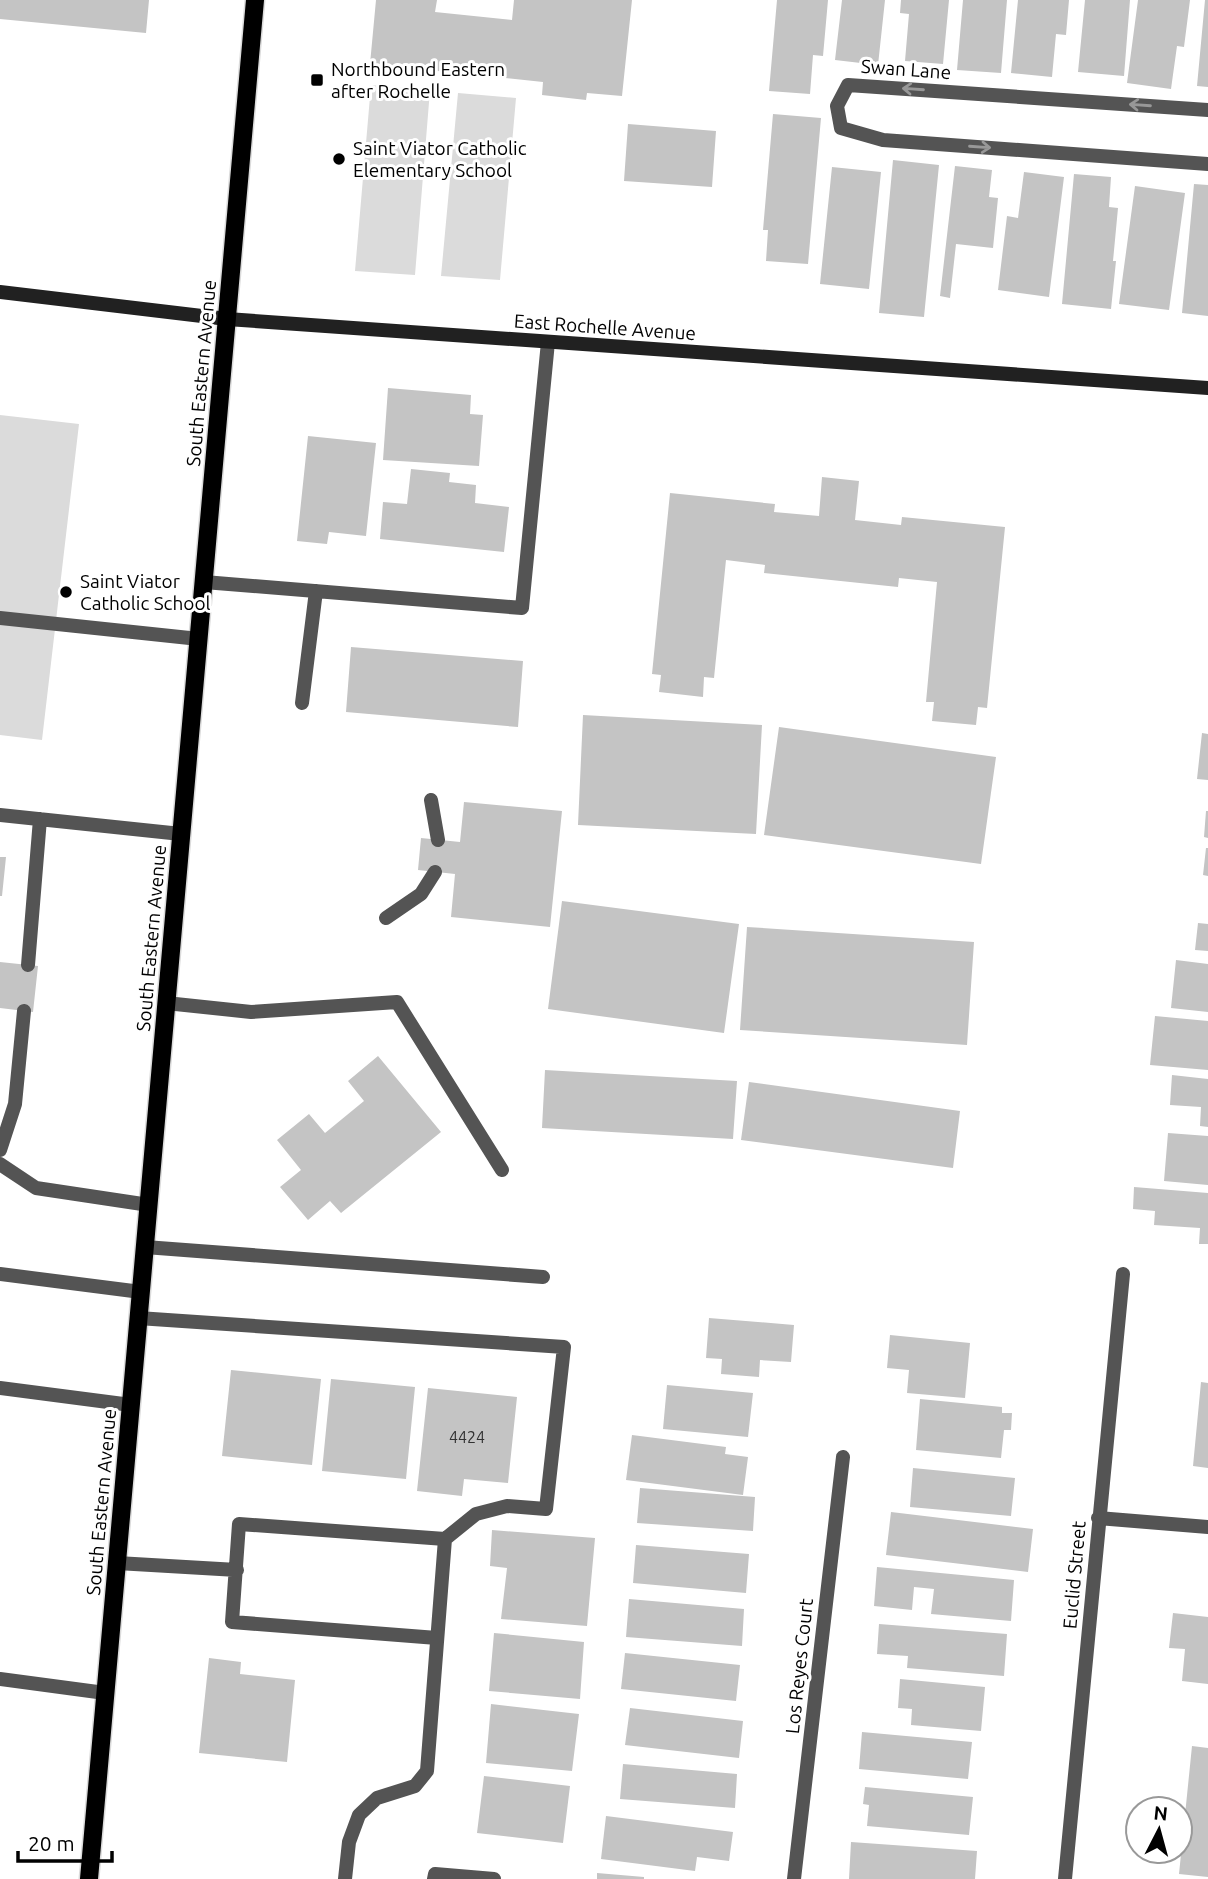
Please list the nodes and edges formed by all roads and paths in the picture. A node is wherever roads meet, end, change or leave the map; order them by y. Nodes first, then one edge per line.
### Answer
1 (255, 0) edge
2 (1208, 110) edge
3 (1208, 164) edge
4 (0, 292) edge
5 (227, 319) junction
6 (548, 342) junction
7 (1208, 388) edge
8 (204, 582) junction
9 (316, 591) junction
10 (0, 618) edge
11 (199, 639) junction
12 (302, 703) dead end
13 (431, 800) dead end
14 (0, 815) edge
15 (40, 819) junction
16 (181, 834) junction
17 (438, 840) dead end
18 (435, 872) dead end
19 (386, 918) dead end
20 (28, 965) dead end
21 (166, 1003) junction
22 (24, 1011) dead end
23 (0, 1150) edge
24 (0, 1164) edge
25 (502, 1170) dead end
26 (149, 1205) junction
27 (145, 1247) junction
28 (1123, 1274) dead end
29 (0, 1275) edge
30 (543, 1278) dead end
31 (141, 1292) junction
32 (138, 1318) junction
33 (0, 1388) edge
34 (131, 1405) junction
35 (843, 1457) dead end
36 (1098, 1518) junction
37 (1208, 1527) edge
38 (445, 1539) junction
39 (117, 1563) junction
40 (237, 1570) junction
41 (437, 1638) junction
42 (0, 1679) edge
43 (105, 1693) junction
44 (89, 1879) edge
45 (345, 1879) edge
46 (434, 1879) edge
47 (494, 1879) edge
48 (794, 1879) edge
49 (1065, 1879) edge

1 - 5 main road, South Eastern Avenue
2 -> 3 street, Swan Lane
4 - 5 street, East Rochelle Avenue
5 - 6 street, East Rochelle Avenue
5 - 8 main road, South Eastern Avenue
6 - 7 street, East Rochelle Avenue
6 - 9 street
8 - 9 street
8 - 11 main road, South Eastern Avenue
9 - 12 street
10 - 11 street
11 - 16 main road, South Eastern Avenue
13 - 17 street
14 - 15 street
15 - 16 street
15 - 20 street
16 - 21 main road, South Eastern Avenue
18 - 19 street
21 - 25 street
21 - 26 main road, South Eastern Avenue
22 - 23 street
24 - 26 street
26 - 27 main road, South Eastern Avenue
27 - 30 street
27 - 31 main road, South Eastern Avenue
28 - 36 street, Euclid Street
29 - 31 street
31 - 32 main road, South Eastern Avenue
32 - 34 main road, South Eastern Avenue
32 - 38 street
33 - 34 street
34 - 39 main road, South Eastern Avenue
35 - 48 street, Los Reyes Court
36 - 37 street
36 - 49 street, Euclid Street
38 - 40 street
38 - 41 street
39 - 40 street
39 - 43 main road, South Eastern Avenue
40 - 41 street
41 - 45 street
42 - 43 street
43 - 44 main road, South Eastern Avenue
46 - 47 street

